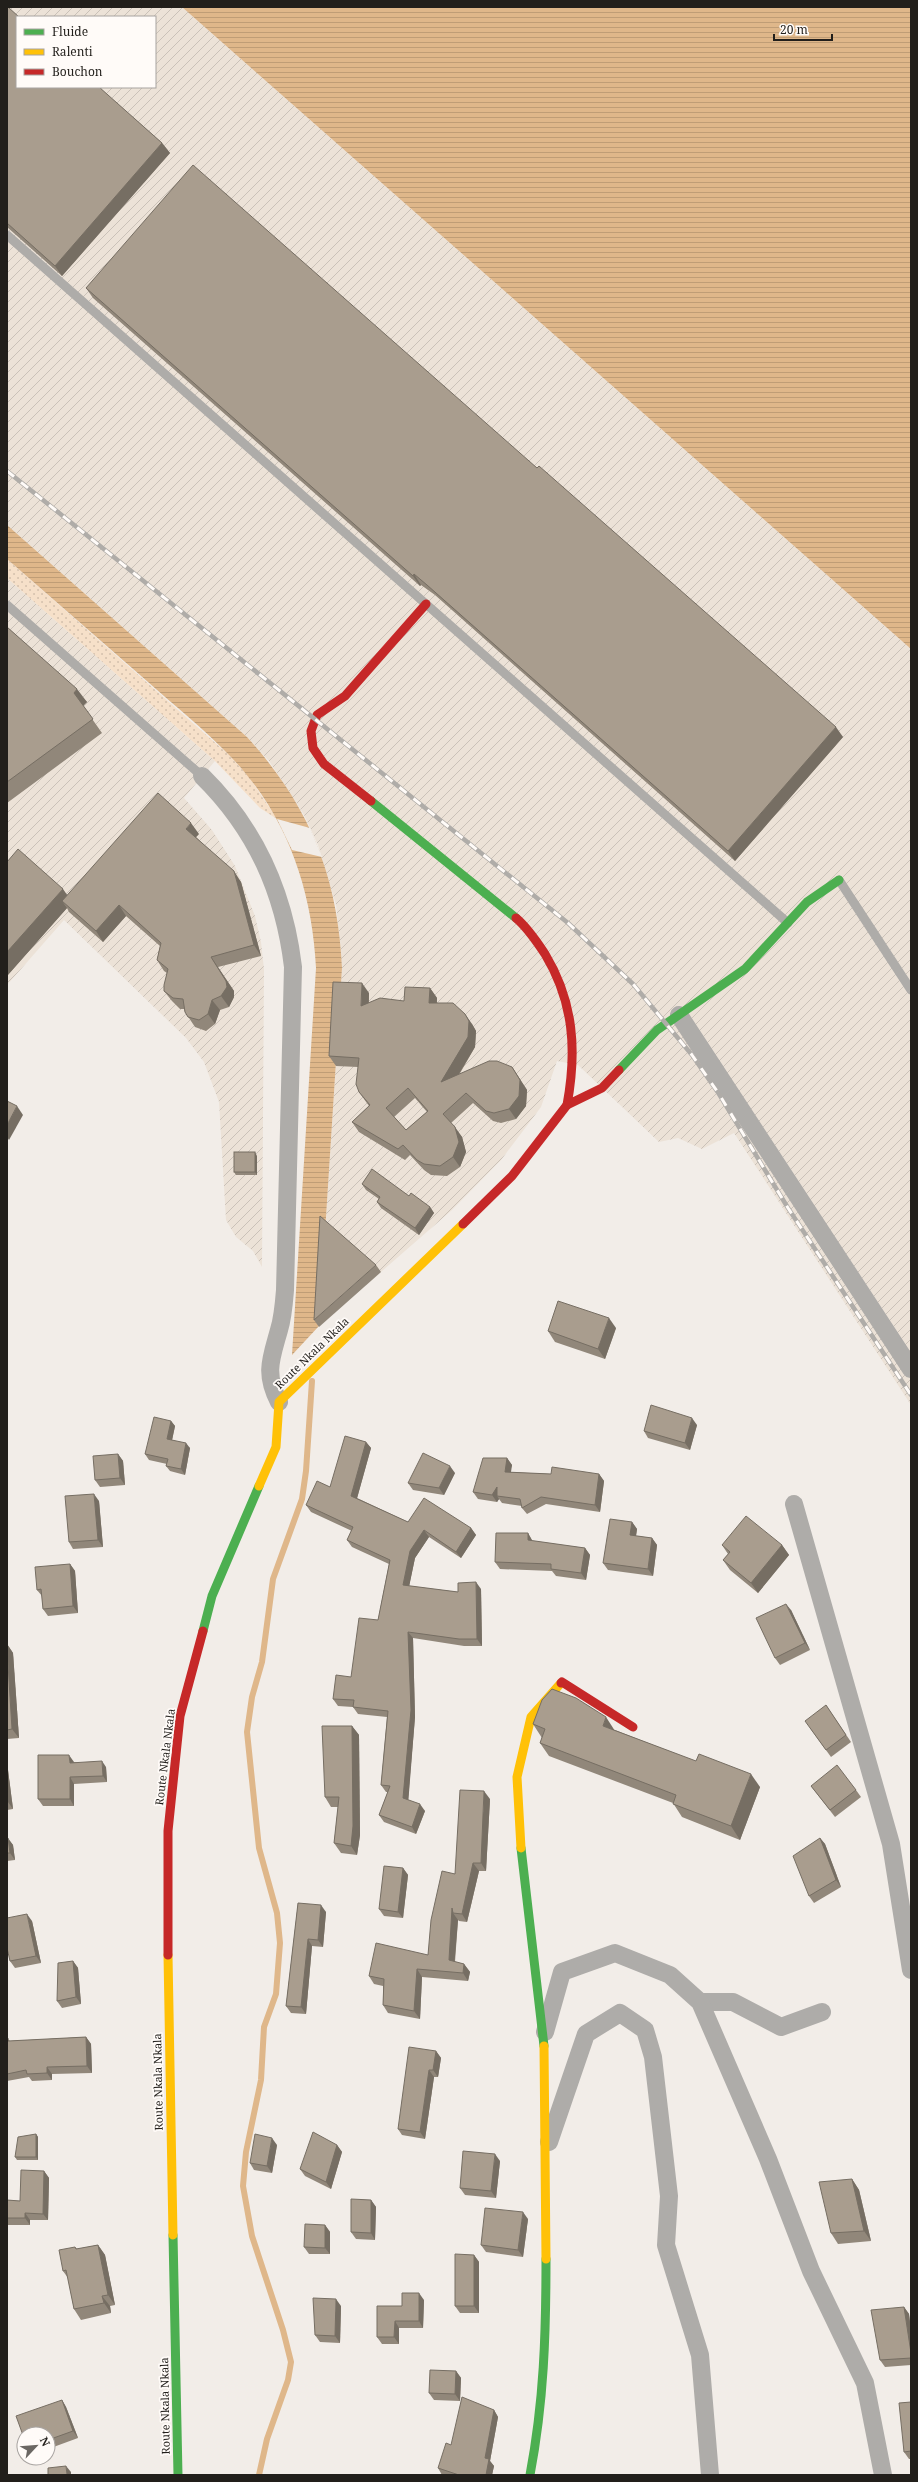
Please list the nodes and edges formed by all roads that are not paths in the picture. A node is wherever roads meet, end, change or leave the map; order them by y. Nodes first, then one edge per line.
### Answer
1 (7, 235) edge
2 (426, 604) junction
3 (7, 605) edge
4 (202, 776) joint
5 (839, 880) joint
6 (788, 923) junction
7 (911, 990) edge
8 (679, 1016) junction
9 (567, 1105) junction
10 (911, 1369) edge
11 (278, 1402) junction
12 (794, 1504) dead end
13 (633, 1727) dead end
14 (911, 1970) edge
15 (700, 2002) junction
16 (822, 2012) dead end
17 (544, 2036) junction
18 (546, 2150) junction
19 (178, 2475) edge
20 (530, 2475) edge
21 (710, 2475) edge
22 (883, 2475) edge

1 - 2 lane
2 - 6 lane
2 - 9 street
3 - 4 lane
4 - 11 street
5 - 6 street
5 - 7 lane
6 - 8 street
8 - 9 street
8 - 10 street
9 - 11 street, Route Nkala Nkala
11 - 19 street, Route Nkala Nkala
12 - 14 street
13 - 17 street
15 - 16 street
15 - 17 street
15 - 22 street
17 - 18 street
18 - 20 street
18 - 21 street

